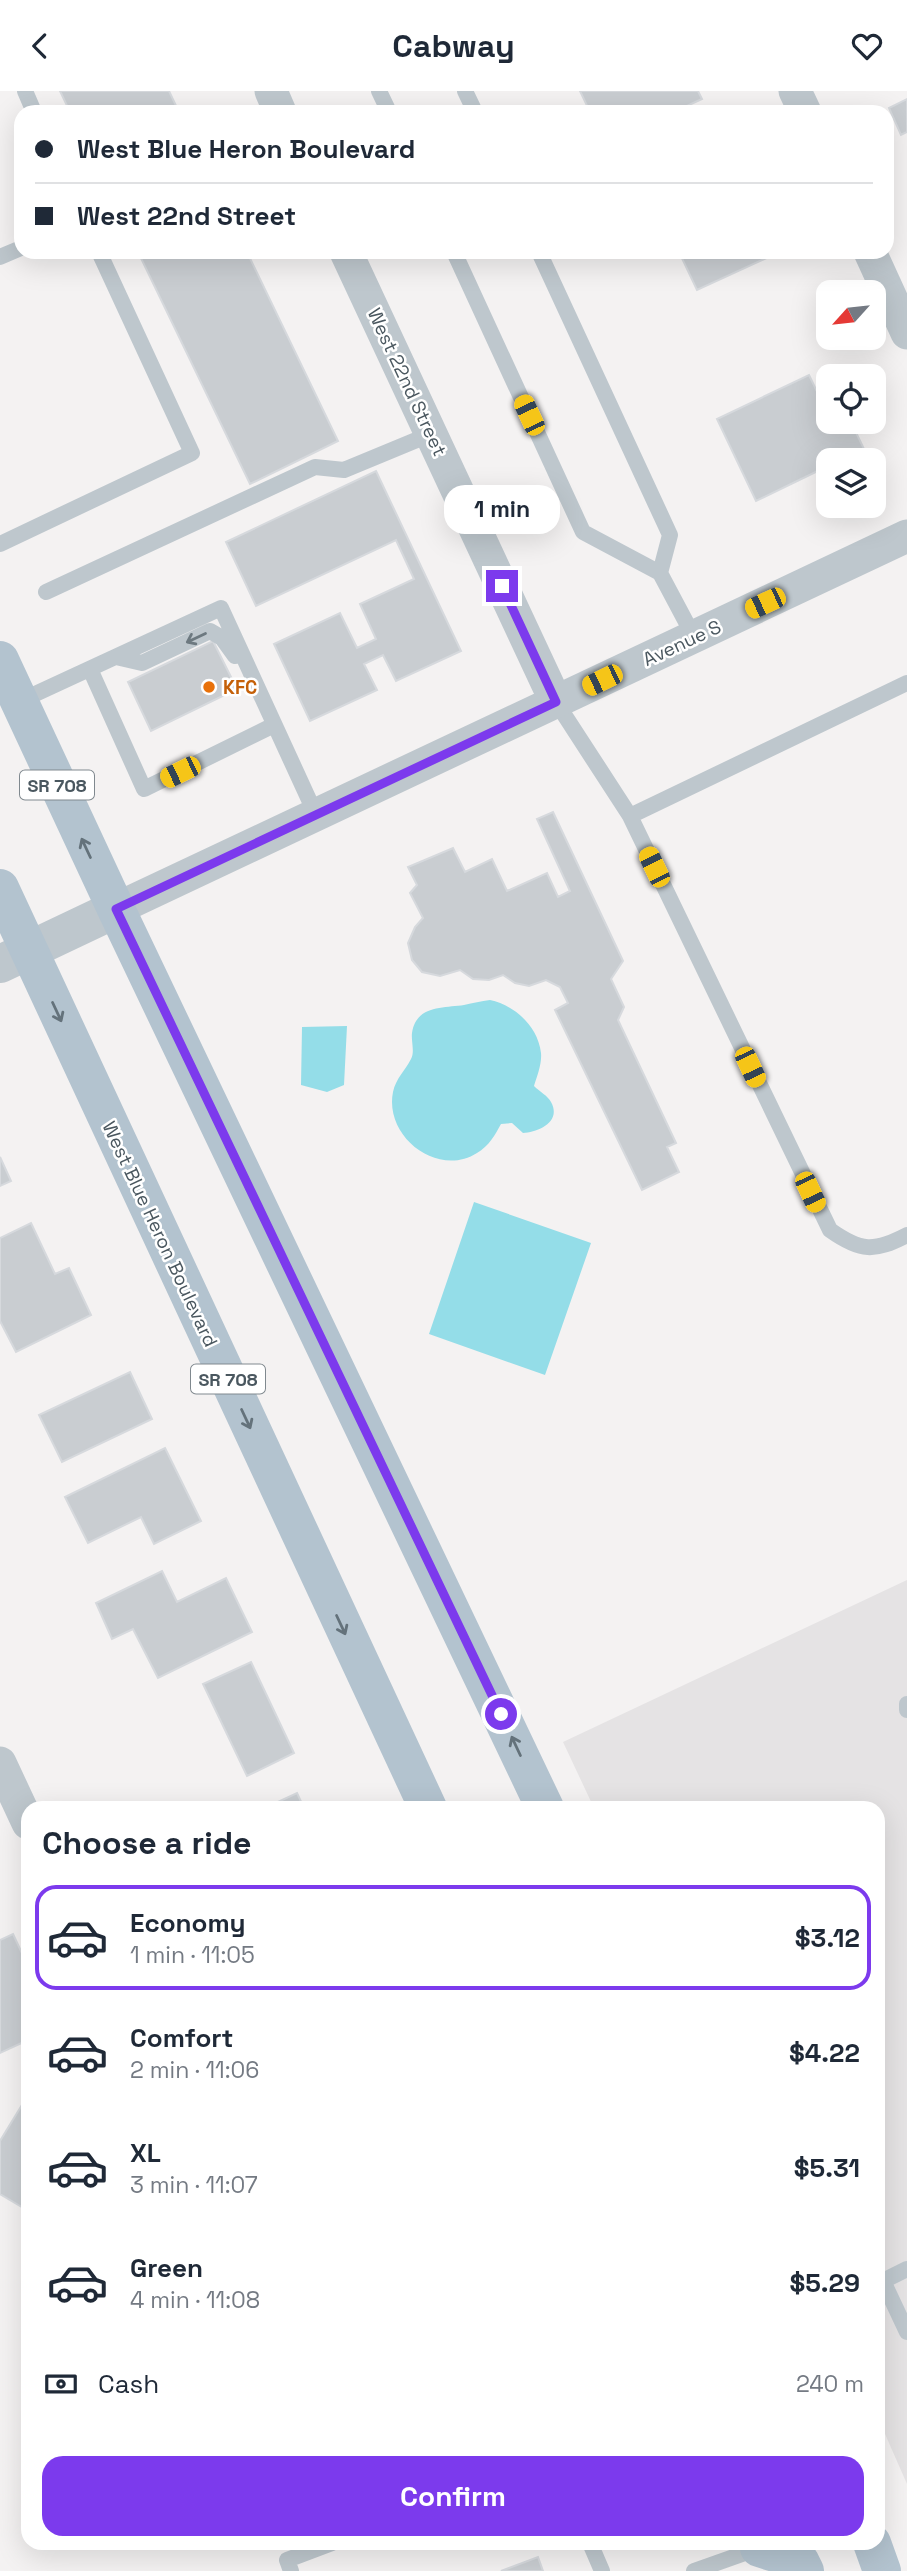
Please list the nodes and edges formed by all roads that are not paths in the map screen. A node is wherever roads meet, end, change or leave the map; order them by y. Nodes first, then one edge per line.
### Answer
1 (102, 259) edge
2 (349, 259) edge
3 (457, 259) edge
4 (542, 259) edge
5 (873, 259) edge
6 (907, 333) edge
7 (431, 434) junction
8 (907, 535) edge
9 (0, 544) edge
10 (660, 573) junction
11 (46, 592) dead end
12 (694, 637) junction
13 (116, 657) junction
14 (0, 660) edge
15 (89, 669) junction
16 (907, 683) edge
17 (258, 690) junction
18 (19, 701) junction
19 (556, 702) junction
20 (274, 725) junction
21 (316, 815) junction
22 (630, 816) junction
23 (0, 888) edge
24 (116, 909) junction
25 (14, 957) edge
26 (907, 1235) edge
27 (907, 1704) edge
28 (907, 1710) edge
29 (0, 1763) edge
30 (425, 1801) edge
31 (542, 1801) edge
32 (21, 1808) edge
33 (907, 2269) edge
34 (885, 2280) edge
35 (885, 2285) edge
36 (907, 2333) edge
37 (318, 2550) edge
38 (593, 2550) edge
39 (874, 2550) edge
40 (762, 2554) edge
41 (289, 2565) edge
42 (601, 2571) edge
43 (694, 2571) edge
44 (805, 2571) edge
45 (882, 2571) edge

1 - 9 lane
2 - 7 street, West 22nd Street
3 - 10 lane
4 - 10 lane
5 - 6 street
7 - 11 lane
7 - 19 street, West 22nd Street
8 - 12 street, Avenue S
10 - 12 lane
12 - 19 street, Avenue S
13 - 15 lane
17 -> 13 lane
13 - 17 lane
14 - 18 main road, SR 708
15 - 18 lane
15 - 20 lane
16 - 22 lane
17 - 20 lane
24 -> 18 main road, SR 708
19 - 21 street, Avenue S
19 - 22 lane
20 - 21 lane
21 - 24 street, Avenue S
22 - 26 lane
23 - 25 main road, West Blue Heron Boulevard / SR 708
24 - 25 street, Avenue S
31 -> 24 main road, SR 708
25 -> 30 main road, West Blue Heron Boulevard / SR 708
27 - 28 lane
29 - 32 street
33 - 34 lane
35 - 36 lane
37 - 41 lane
38 - 42 lane
39 - 45 main road
40 - 43 lane
40 - 44 main road

